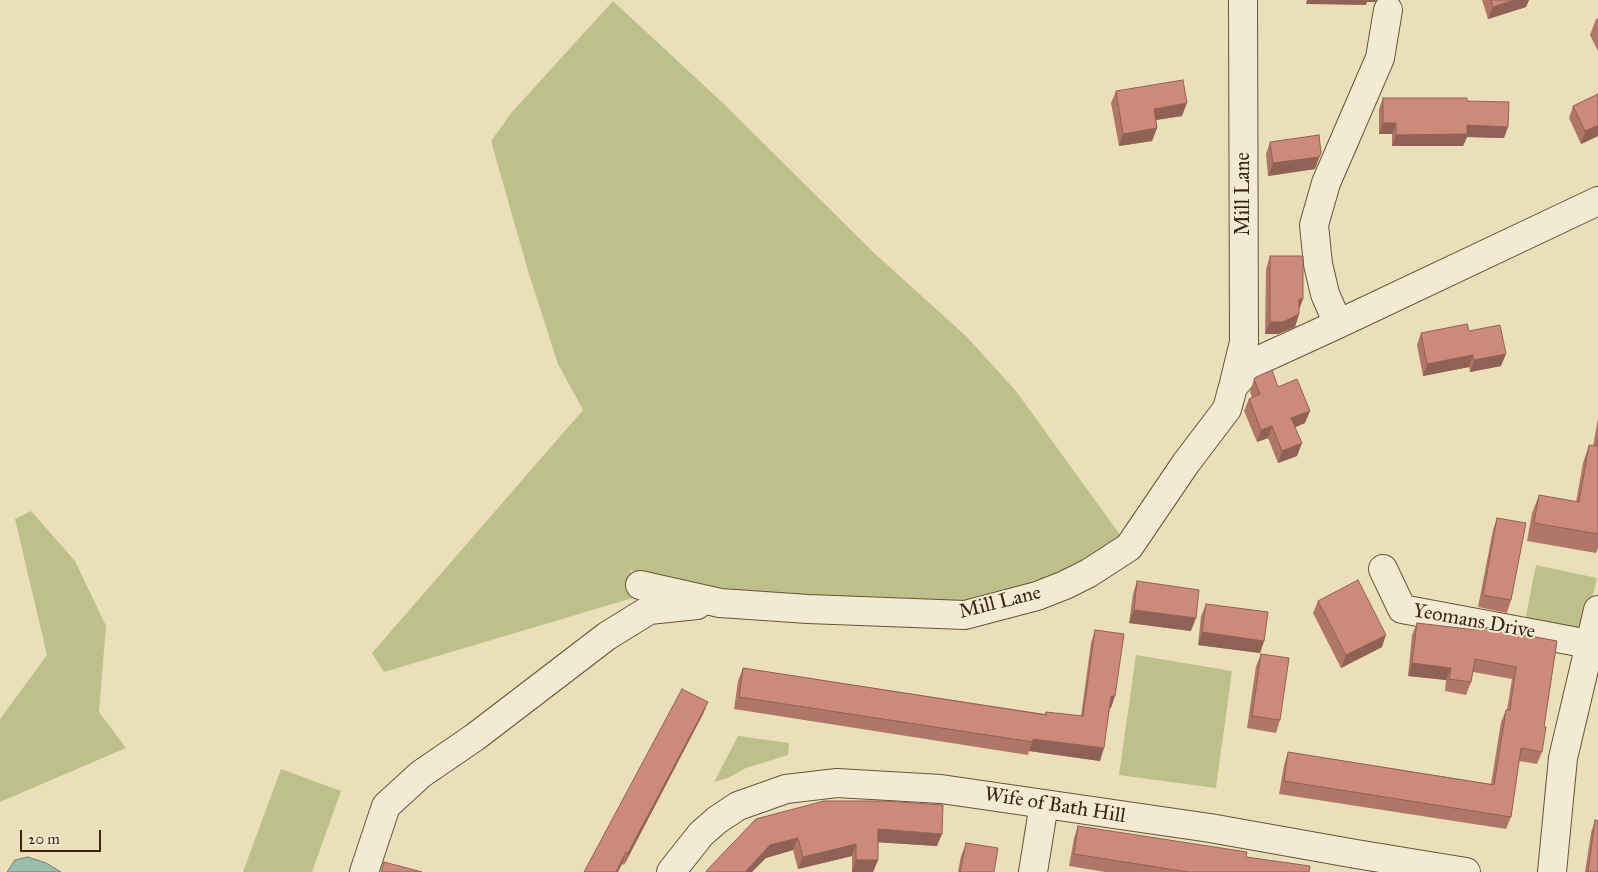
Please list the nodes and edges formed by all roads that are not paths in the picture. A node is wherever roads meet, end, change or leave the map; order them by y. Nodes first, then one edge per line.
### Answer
1 (1243, 0) edge
2 (1388, 10) dead end
3 (1598, 201) edge
4 (1338, 324) junction
5 (1233, 387) junction
6 (1383, 569) dead end
7 (640, 585) dead end
8 (720, 602) junction
9 (1598, 610) edge
10 (1590, 644) junction
11 (1044, 804) junction
12 (1355, 863) edge
13 (364, 872) edge
14 (671, 872) edge
15 (1033, 872) edge
16 (1466, 872) edge
17 (1552, 872) edge

1 - 5 street, Mill Lane
2 - 4 street
3 - 4 street, Mill Lane
4 - 5 street, Mill Lane
5 - 8 street, Mill Lane
6 - 10 street, Yeomans Drive
7 - 8 street, Mill Lane
8 - 13 street
9 - 10 street
10 - 17 street
11 - 12 street, Wife of Bath Hill
11 - 14 street, Wife of Bath Hill
11 - 15 street
12 - 16 street, Wife of Bath Hill

